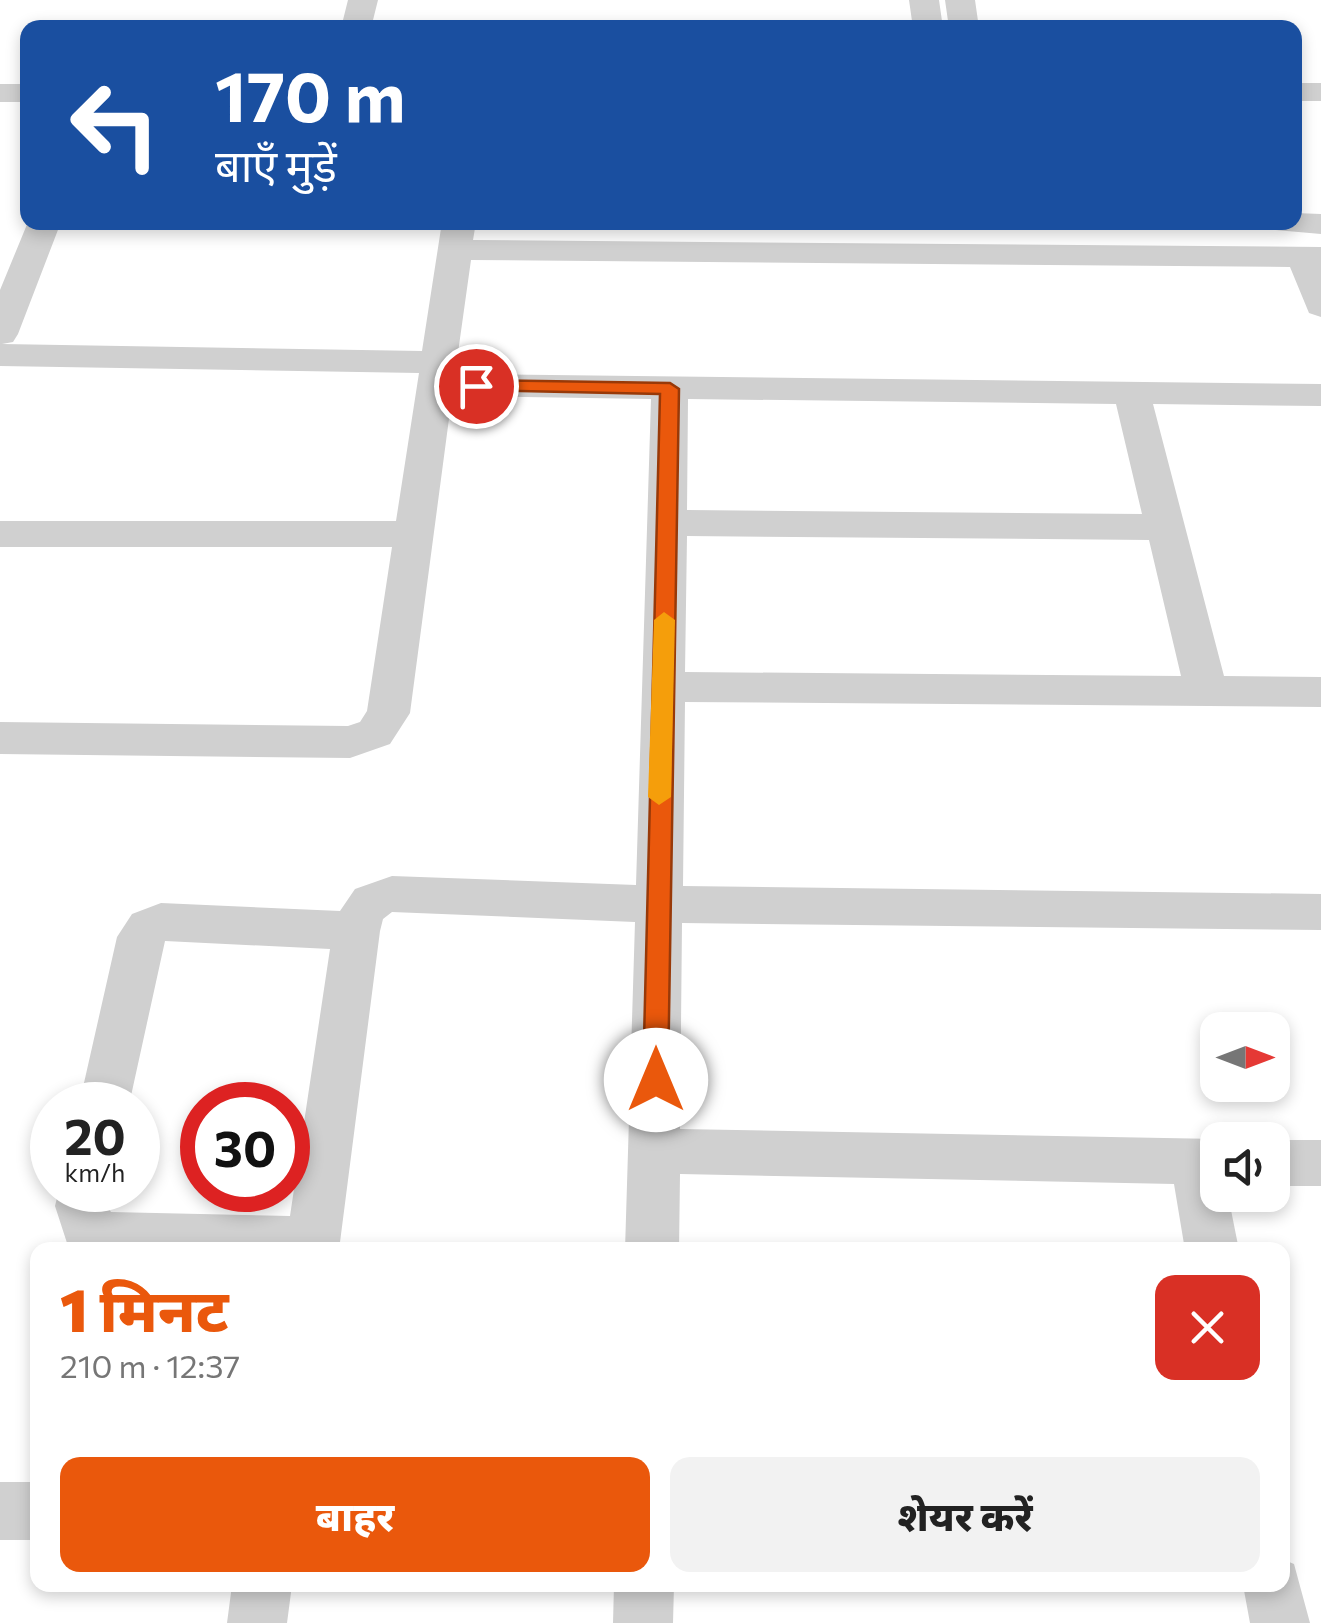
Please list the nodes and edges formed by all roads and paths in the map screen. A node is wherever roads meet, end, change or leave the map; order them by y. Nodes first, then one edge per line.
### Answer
1 (41, 230) edge
2 (457, 236) edge
3 (1313, 256) edge
4 (1321, 306) edge
5 (0, 334) edge
6 (0, 355) edge
7 (438, 374) junction
8 (670, 389) junction
9 (1132, 394) junction
10 (1321, 395) edge
11 (668, 523) junction
12 (1166, 527) junction
13 (0, 534) edge
14 (414, 534) junction
15 (662, 686) junction
16 (1321, 692) edge
17 (1207, 693) junction
18 (0, 738) edge
19 (657, 904) junction
20 (1321, 912) edge
21 (356, 932) junction
22 (109, 1082) edge
23 (655, 1151) junction
24 (1200, 1162) edge
25 (1290, 1163) edge
26 (1321, 1163) edge
27 (82, 1212) edge
28 (1210, 1212) edge
29 (243, 1242) edge
30 (312, 1242) edge
31 (652, 1242) edge
32 (1212, 1242) edge
33 (0, 1510) edge
34 (30, 1511) edge
35 (261, 1592) edge
36 (644, 1592) edge
37 (1275, 1592) edge
38 (257, 1623) edge
39 (642, 1623) edge
40 (1280, 1623) edge

1 - 5 street
2 - 3 street
2 - 7 street
3 - 4 street
6 - 7 street
7 - 8 street
7 - 14 street
8 - 9 street
8 - 11 street
9 - 10 street
9 - 12 street
11 - 12 street
11 - 15 street
12 - 17 street
13 - 14 street
14 - 18 street
15 - 17 street
15 - 19 street
16 - 17 street
19 - 20 street
19 - 21 street
19 - 23 street
21 - 22 street
21 - 30 street
23 - 24 street
23 - 31 street
25 - 26 street
27 - 29 street
28 - 32 street
33 - 34 street
35 - 38 street
36 - 39 street
37 - 40 street

